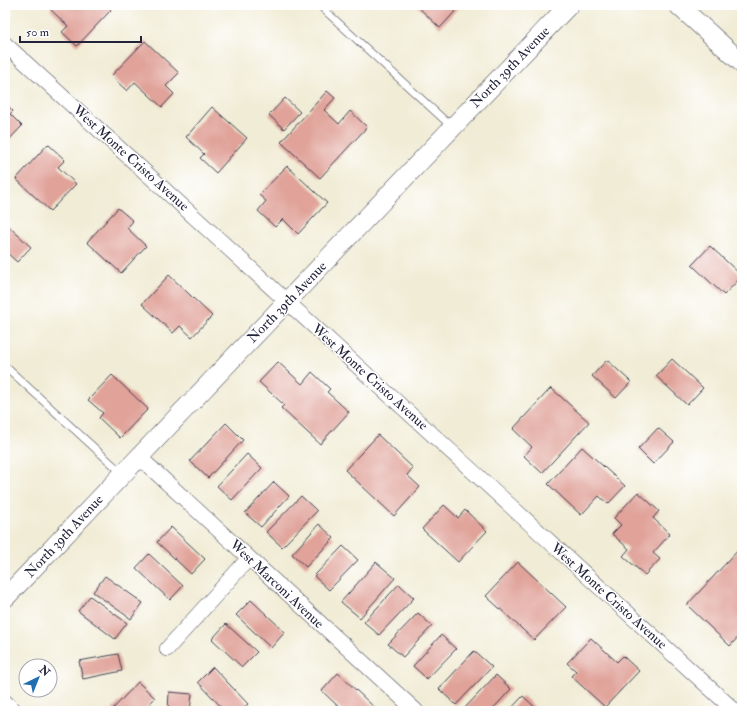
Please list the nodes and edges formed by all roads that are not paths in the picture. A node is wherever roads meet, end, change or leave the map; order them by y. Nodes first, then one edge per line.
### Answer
1 (319, 5) edge
2 (569, 5) edge
3 (678, 5) edge
4 (5, 44) edge
5 (742, 63) edge
6 (452, 127) junction
7 (288, 302) junction
8 (5, 366) edge
9 (139, 457) junction
10 (122, 474) junction
11 (249, 558) junction
12 (5, 598) edge
13 (167, 649) dead end
14 (5, 702) edge
15 (15, 711) edge
16 (416, 711) edge
17 (735, 711) edge

1 - 6 lane
2 - 6 street, North 39th Avenue
3 - 5 street
4 - 7 street, West Monte Cristo Avenue
6 - 7 street, North 39th Avenue
7 - 9 street, North 39th Avenue
7 - 17 street, West Monte Cristo Avenue
8 - 10 lane
9 - 10 street, North 39th Avenue
9 - 11 street, West Marconi Avenue
10 - 12 street, North 39th Avenue
11 - 13 street
11 - 16 street, West Marconi Avenue
14 - 15 street

